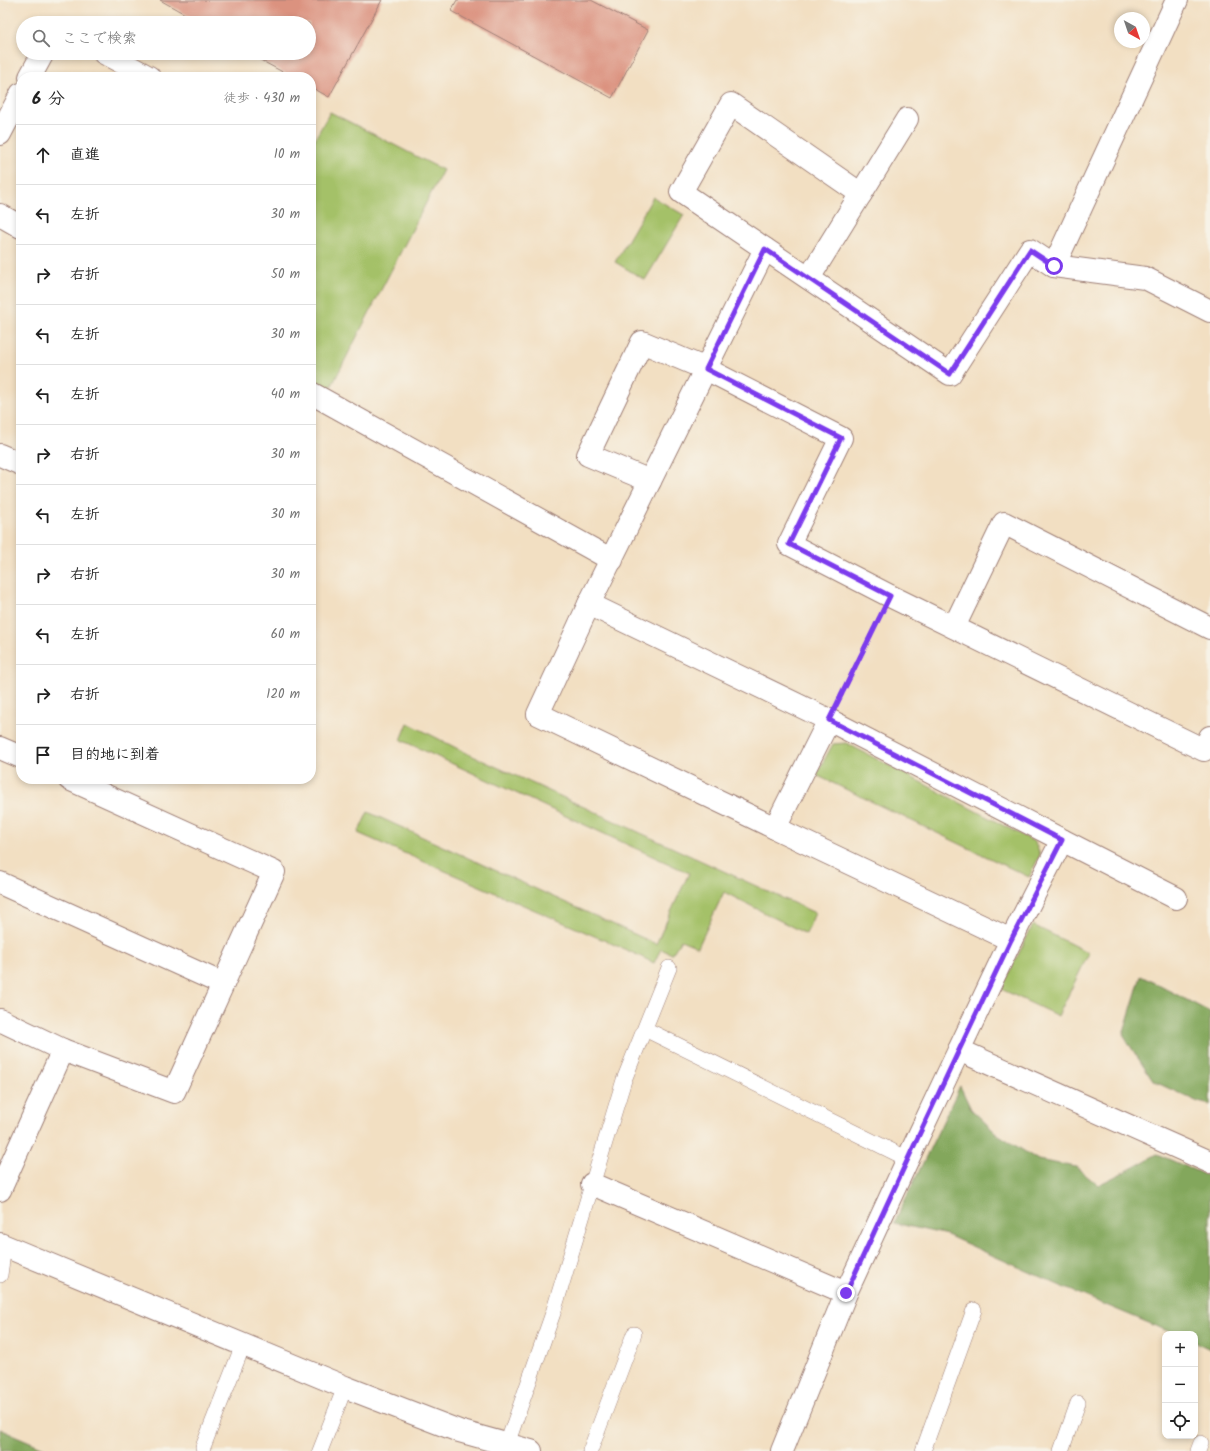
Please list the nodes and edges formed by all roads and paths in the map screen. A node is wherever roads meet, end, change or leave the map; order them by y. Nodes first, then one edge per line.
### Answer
1 (1177, 0) edge
2 (39, 60) edge
3 (117, 60) edge
4 (33, 72) edge
5 (140, 72) edge
6 (16, 104) edge
7 (908, 119) dead end
8 (0, 134) edge
9 (861, 194) junction
10 (765, 249) junction
11 (1054, 266) junction
12 (809, 278) junction
13 (1210, 311) edge
14 (706, 369) junction
15 (316, 396) edge
16 (0, 455) edge
17 (16, 462) edge
18 (650, 481) junction
19 (612, 560) junction
20 (890, 596) junction
21 (589, 604) junction
22 (954, 626) junction
23 (1210, 628) edge
24 (829, 720) junction
25 (1210, 737) edge
26 (0, 748) edge
27 (16, 755) edge
28 (80, 784) edge
29 (774, 828) junction
30 (1062, 840) junction
31 (0, 883) edge
32 (1176, 898) dead end
33 (1011, 940) junction
34 (670, 968) dead end
35 (223, 984) junction
36 (0, 1020) edge
37 (645, 1029) junction
38 (63, 1050) junction
39 (959, 1050) junction
40 (908, 1159) junction
41 (1210, 1162) edge
42 (592, 1184) junction
43 (0, 1190) edge
44 (2, 1245) edge
45 (0, 1275) edge
46 (846, 1293) junction
47 (974, 1310) dead end
48 (634, 1334) dead end
49 (243, 1345) junction
50 (345, 1387) junction
51 (1078, 1402) dead end
52 (500, 1446) edge
53 (203, 1447) dead end
54 (320, 1451) edge
55 (531, 1451) edge
56 (590, 1451) edge
57 (782, 1451) edge
58 (924, 1451) edge
59 (1061, 1451) edge

1 - 11 street
2 - 4 street
3 - 5 street
6 - 8 street
7 - 9 street
9 - 10 street
9 - 12 street
10 - 12 street
10 - 14 street
11 - 12 street
11 - 13 street
14 - 18 street
14 - 18 street
14 - 20 street
15 - 19 street
16 - 17 street
18 - 19 street
19 - 21 street
20 - 22 street
20 - 24 path
21 - 24 street
21 - 29 street
22 - 23 street
22 - 25 street
24 - 29 street
24 - 30 street
26 - 27 street
28 - 35 street
29 - 33 street
30 - 32 street
30 - 33 street
31 - 35 street
33 - 39 street
34 - 37 lane
35 - 38 street
36 - 38 street
37 - 40 lane
37 - 42 lane
38 - 43 street
39 - 40 street
39 - 41 street
40 - 46 street
42 - 46 street
42 - 52 lane
44 - 45 lane
44 - 49 street
46 - 57 street
47 - 58 lane
48 - 56 lane
49 - 50 street
49 - 53 lane
50 - 52 street
50 - 54 lane
51 - 59 lane
52 - 55 street

